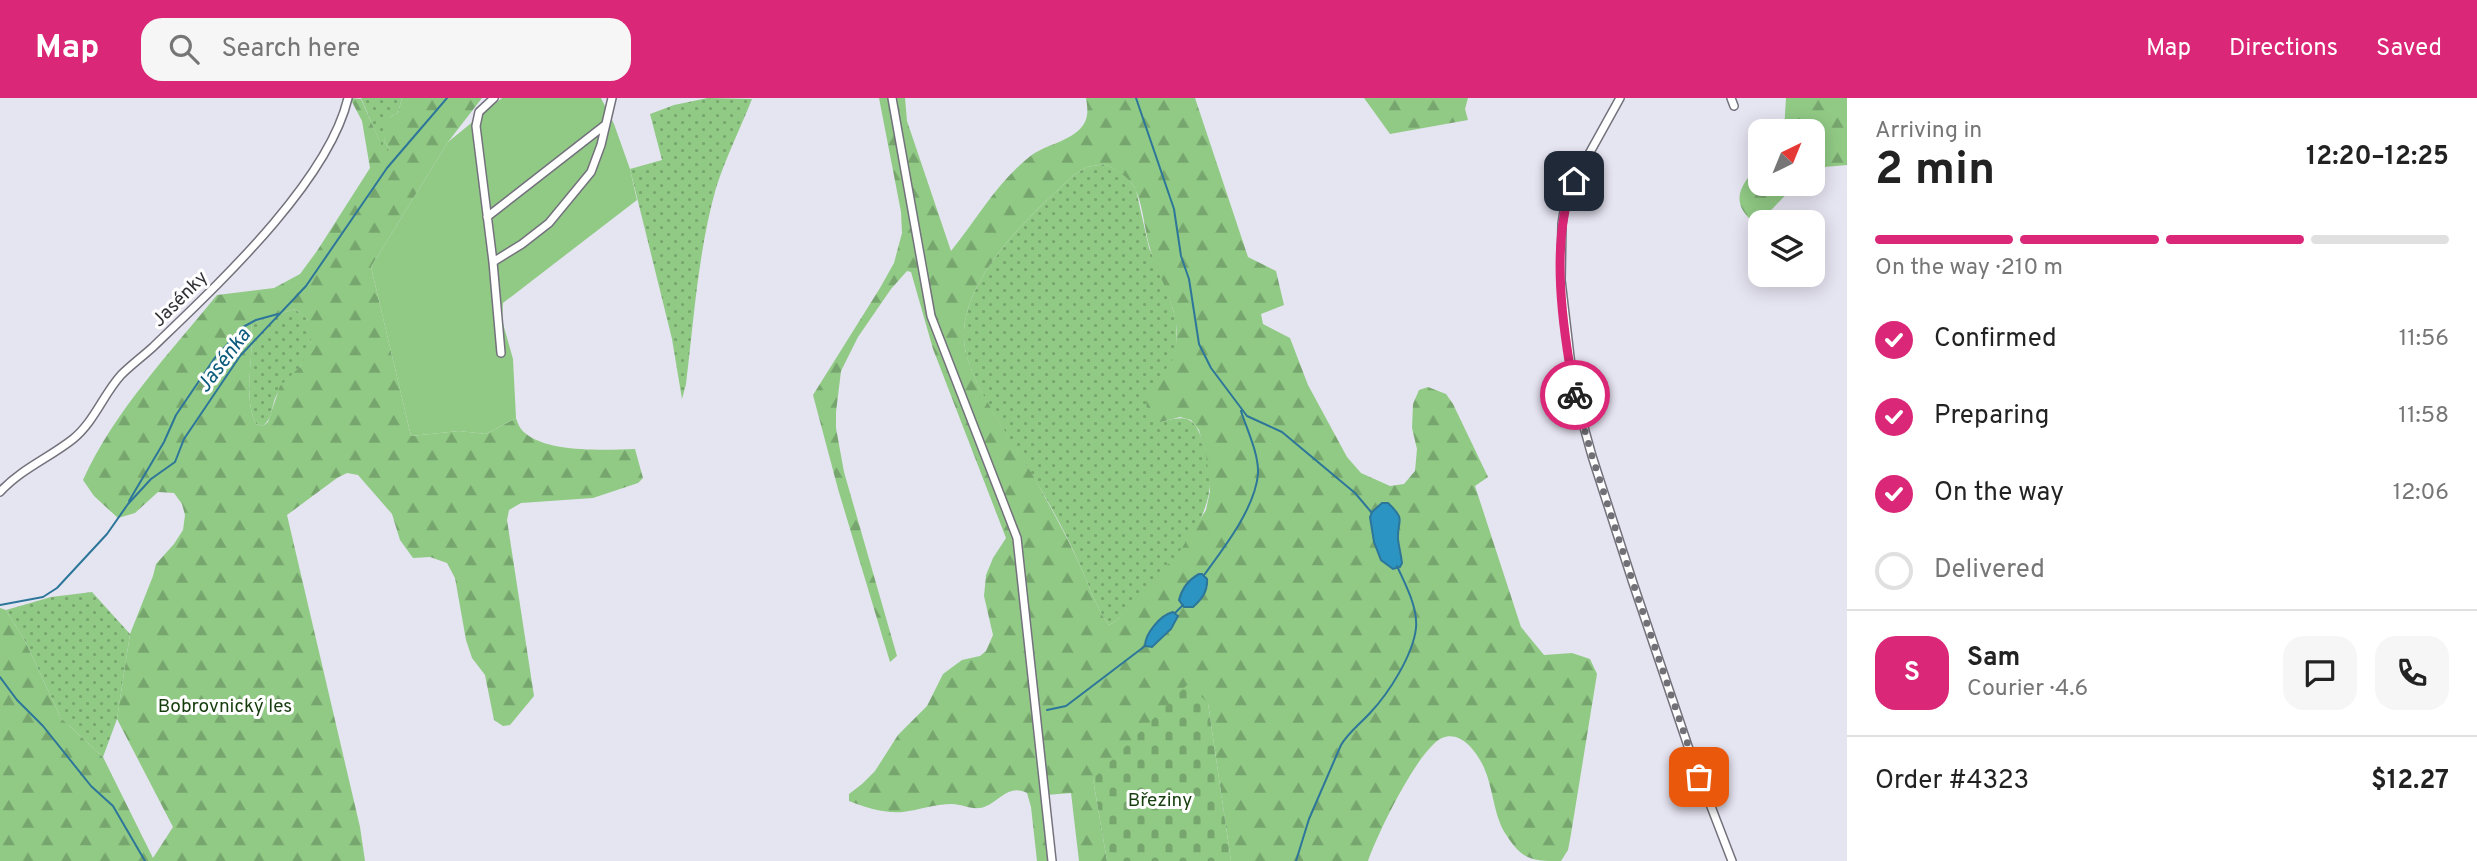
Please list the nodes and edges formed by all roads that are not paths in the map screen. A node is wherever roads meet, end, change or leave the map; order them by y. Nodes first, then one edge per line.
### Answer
1 (348, 98) edge
2 (494, 98) edge
3 (612, 98) edge
4 (892, 98) edge
5 (1620, 98) edge
6 (605, 125) junction
7 (487, 217) junction
8 (493, 262) junction
9 (501, 353) dead end
10 (0, 492) edge
11 (1052, 861) edge
12 (1732, 861) edge

1 - 10 street, Jasénky
2 - 7 street
3 - 6 street
4 - 11 street
5 - 12 street
6 - 7 street
6 - 8 street
7 - 8 street
8 - 9 street

